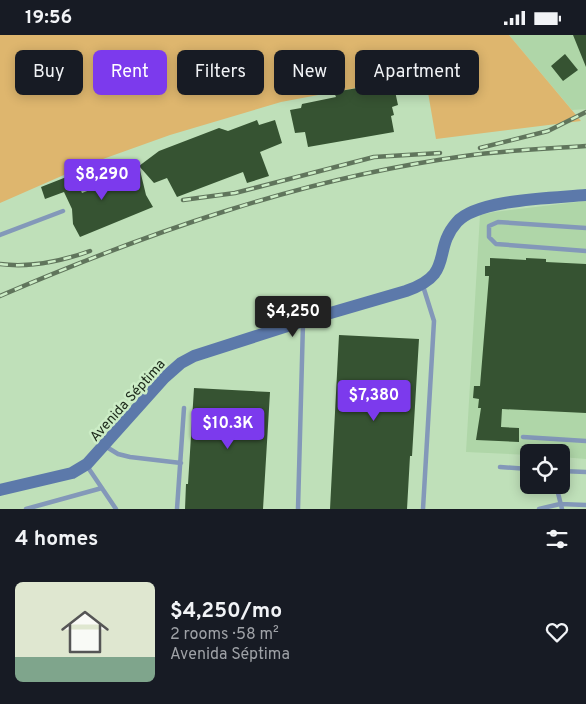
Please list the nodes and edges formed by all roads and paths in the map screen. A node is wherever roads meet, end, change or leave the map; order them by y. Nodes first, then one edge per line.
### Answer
1 (586, 195) edge
2 (63, 211) dead end
3 (586, 228) edge
4 (0, 235) edge
5 (586, 251) edge
6 (422, 285) junction
7 (303, 321) junction
8 (184, 408) dead end
9 (523, 437) dead end
10 (586, 441) edge
11 (105, 446) junction
12 (180, 463) junction
13 (87, 465) junction
14 (500, 467) dead end
15 (520, 468) edge
16 (570, 471) edge
17 (586, 472) edge
18 (102, 488) junction
19 (0, 490) edge
20 (559, 494) edge
21 (586, 505) edge
22 (561, 507) edge
23 (26, 509) edge
24 (116, 509) edge
25 (177, 509) edge
26 (298, 509) edge
27 (423, 509) edge
28 (538, 509) edge

1 - 6 street, Avenida Séptima
2 - 4 lane
3 - 5 lane
6 - 7 street, Avenida Séptima
6 - 27 lane
7 - 11 street, Avenida Séptima
7 - 26 lane
8 - 12 lane
9 - 10 lane
11 - 12 lane
11 - 13 street, Avenida Séptima
12 - 25 lane
13 - 18 lane
13 - 19 street, Avenida Séptima
14 - 15 lane
16 - 17 lane
18 - 23 lane
18 - 24 lane
20 - 22 lane
21 - 22 lane
22 - 28 lane

